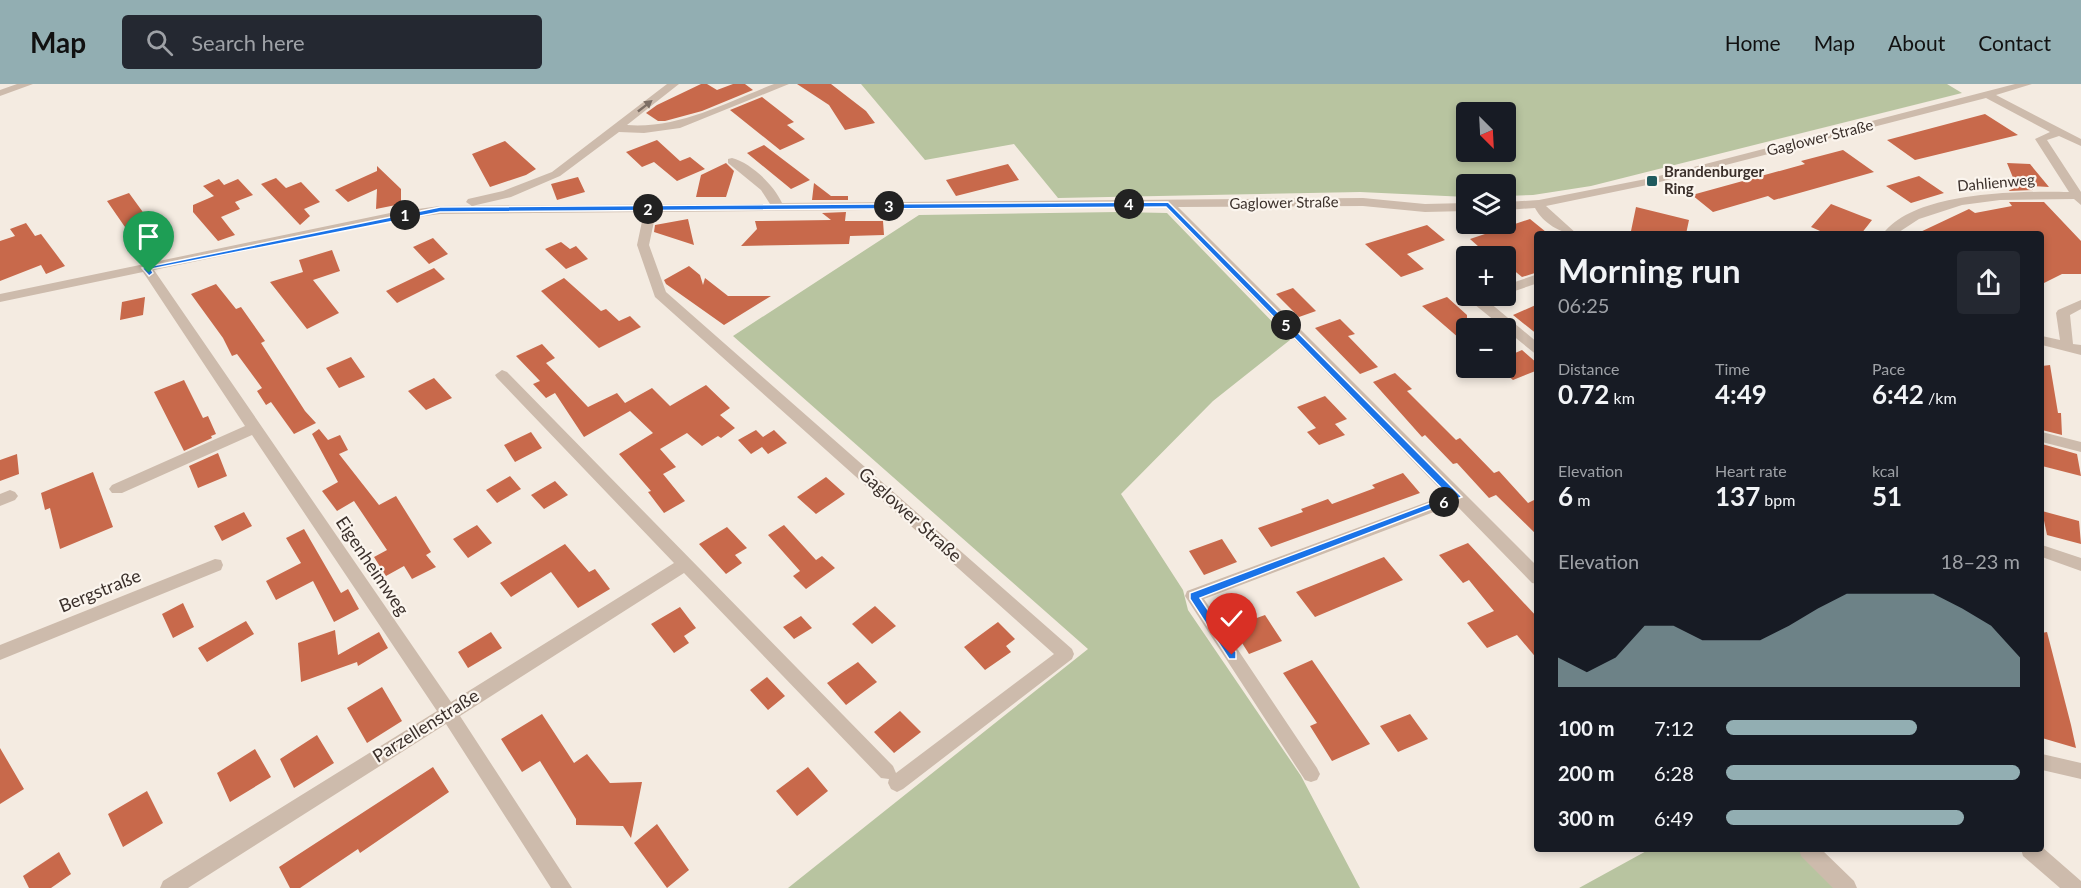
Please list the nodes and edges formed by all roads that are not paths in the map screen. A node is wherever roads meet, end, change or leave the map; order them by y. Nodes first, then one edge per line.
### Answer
1 (28, 84) edge
2 (674, 84) edge
3 (784, 84) edge
4 (2027, 84) edge
5 (0, 93) edge
6 (1988, 95) junction
7 (616, 128) junction
8 (2059, 132) junction
9 (2081, 143) edge
10 (732, 161) dead end
11 (507, 194) junction
12 (2080, 198) edge
13 (1168, 204) junction
14 (1539, 204) junction
15 (1516, 205) edge
16 (1456, 207) edge
17 (777, 208) junction
18 (493, 209) junction
19 (651, 209) junction
20 (440, 210) junction
21 (1567, 231) edge
22 (1893, 231) edge
23 (146, 268) junction
24 (1534, 280) edge
25 (1516, 286) edge
26 (0, 298) edge
27 (2081, 304) edge
28 (1485, 306) edge
29 (2044, 340) edge
30 (1534, 348) edge
31 (2074, 348) edge
32 (502, 375) dead end
33 (254, 428) junction
34 (2044, 437) edge
35 (2081, 447) edge
36 (117, 489) dead end
37 (1457, 497) junction
38 (2044, 553) edge
39 (215, 565) dead end
40 (684, 565) junction
41 (2081, 565) edge
42 (1534, 574) edge
43 (0, 653) edge
44 (448, 713) junction
45 (2044, 762) edge
46 (2081, 771) edge
47 (1311, 774) dead end
48 (1811, 852) edge
49 (2033, 852) edge
50 (170, 888) edge
51 (562, 888) edge
52 (1847, 888) edge
53 (2074, 888) edge

1 - 5 street
7 -> 2 street
3 - 7 street
4 - 6 street, Gaglower Straße
6 - 8 street
6 - 14 street, Gaglower Straße
7 - 11 street
8 - 9 street
8 - 12 street
10 - 17 street
11 - 18 street
11 - 20 street
12 - 22 street, Dahlienweg
13 - 16 street, Gaglower Straße
13 - 17 street, Gaglower Straße
13 - 37 street
14 - 15 street, Gaglower Straße
14 - 21 street
17 - 19 street, Gaglower Straße
18 - 19 street, Gaglower Straße
18 - 20 street, Gaglower Straße
19 - 40 street, Gaglower Straße
20 - 23 street, Gaglower Straße
23 - 26 street, Gaglower Straße
23 - 33 street, Eigenheimweg
24 - 25 street
27 - 31 street
28 - 30 street
29 - 31 street
32 - 40 street
33 - 36 street
33 - 44 street, Eigenheimweg
34 - 35 street
37 - 42 street
37 - 47 street
38 - 41 street
39 - 43 street, Bergstraße
40 - 44 street, Parzellenstraße
44 - 50 street, Parzellenstraße
44 - 51 street, Eigenheimweg
45 - 46 street
48 - 52 street
49 - 53 street

